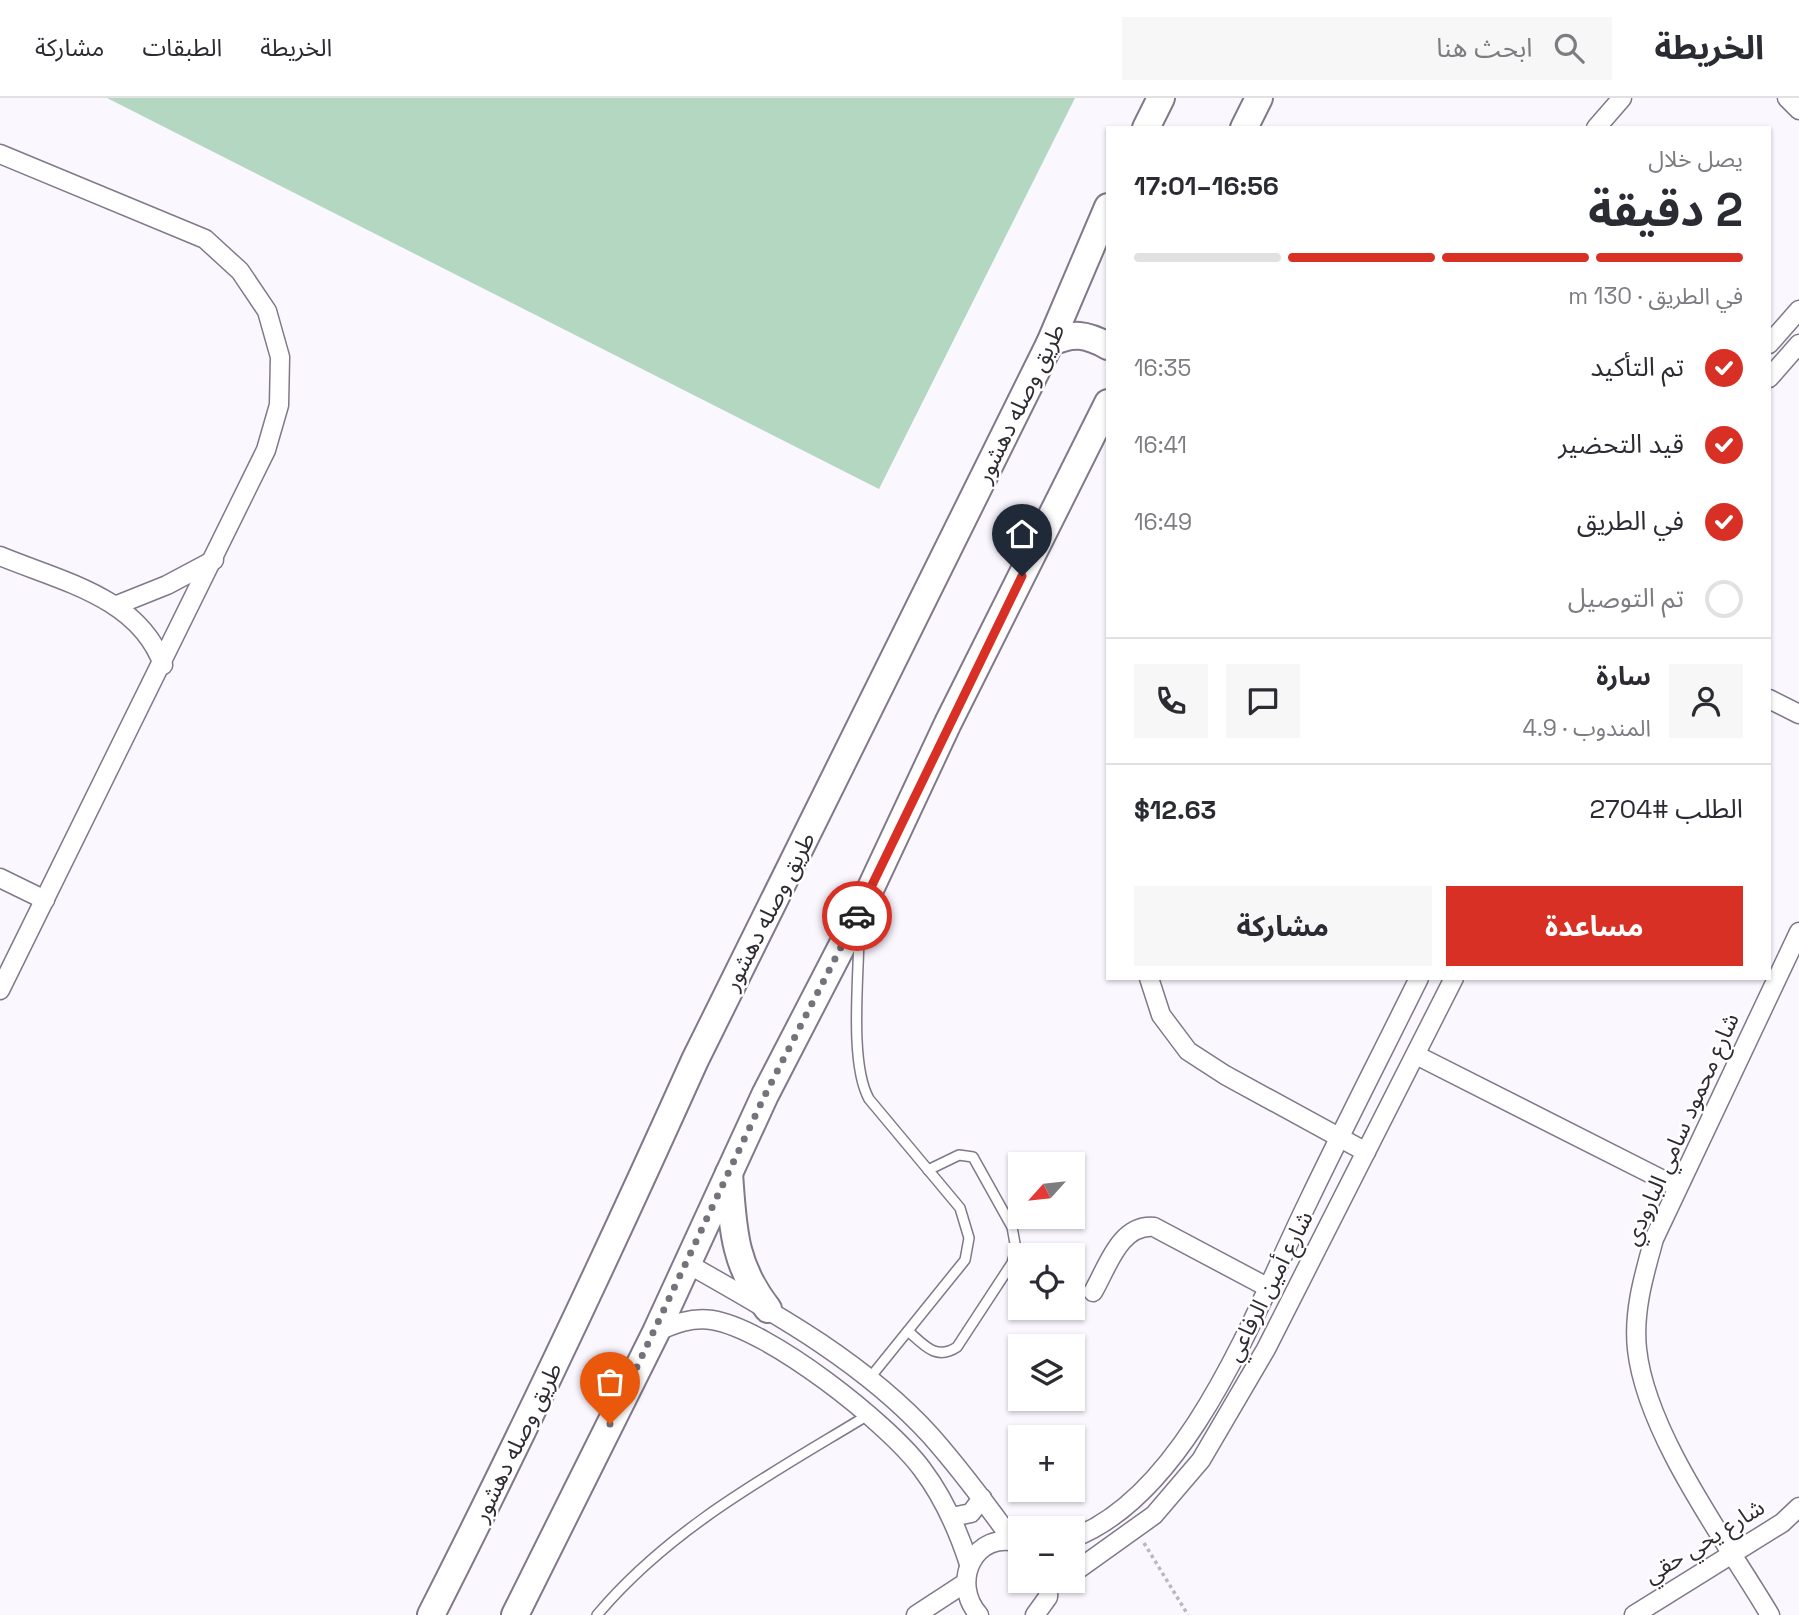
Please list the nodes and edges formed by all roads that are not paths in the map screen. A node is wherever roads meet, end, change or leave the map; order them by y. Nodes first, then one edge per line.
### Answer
1 (1161, 98) edge
2 (1259, 98) edge
3 (1622, 98) edge
4 (1787, 98) edge
5 (1799, 110) edge
6 (1147, 126) edge
7 (1245, 126) edge
8 (1598, 126) edge
9 (0, 154) edge
10 (1106, 212) edge
11 (1799, 310) edge
12 (1771, 342) edge
13 (1050, 343) junction
14 (1799, 344) edge
15 (1106, 345) edge
16 (1771, 376) edge
17 (1106, 407) edge
18 (0, 556) edge
19 (214, 560) junction
20 (117, 605) junction
21 (163, 665) junction
22 (1771, 700) edge
23 (1799, 714) edge
24 (0, 878) edge
25 (45, 900) junction
26 (860, 911) junction
27 (1799, 932) edge
28 (1150, 980) edge
29 (1418, 980) edge
30 (1453, 980) edge
31 (0, 990) edge
32 (1416, 1055) junction
33 (1339, 1137) junction
34 (1366, 1152) junction
35 (929, 1170) junction
36 (729, 1171) junction
37 (1677, 1187) junction
38 (688, 1264) junction
39 (1267, 1287) junction
40 (1093, 1292) dead end
41 (768, 1309) junction
42 (908, 1331) junction
43 (656, 1332) junction
44 (804, 1332) junction
45 (789, 1356) junction
46 (868, 1380) junction
47 (868, 1415) junction
48 (982, 1498) junction
49 (1799, 1507) edge
50 (952, 1517) junction
51 (1008, 1531) edge
52 (1085, 1531) edge
53 (1008, 1543) edge
54 (1732, 1552) junction
55 (969, 1564) junction
56 (1085, 1565) edge
57 (965, 1584) junction
58 (1051, 1593) edge
59 (431, 1615) edge
60 (515, 1615) edge
61 (597, 1615) edge
62 (916, 1615) edge
63 (979, 1615) edge
64 (1035, 1615) edge
65 (1634, 1615) edge
66 (1770, 1615) edge

1 - 6 main road
2 - 7 main road
3 - 8 street
4 - 5 street
9 - 19 street
10 - 13 main road, طريق وصله دهشور
11 - 12 street
13 - 15 main road
13 - 59 main road, طريق وصله دهشور
14 - 16 street
17 - 26 main road
18 - 20 street
19 - 20 street
19 - 21 street
20 - 21 street
21 - 25 street
22 - 23 street
24 - 25 street
25 - 31 street
26 - 35 lane
26 - 36 main road
27 - 37 street, شارع محمود سامي البارودي
28 - 33 street
29 - 33 street, شارع أمين الرفاعي
30 - 32 street, شارع أمين الرفاعي
32 - 34 street, شارع أمين الرفاعي
32 - 37 street
33 - 34 street
33 - 39 street, شارع أمين الرفاعي
34 - 56 street, شارع أمين الرفاعي
35 - 42 lane
35 - 42 lane
36 - 38 main road
36 - 41 main road
37 - 54 street, شارع محمود سامي البارودي
38 - 41 street
38 - 43 main road
39 - 40 street
39 - 52 street, شارع أمين الرفاعي
41 - 44 street
42 - 46 lane
43 - 45 street
43 - 60 main road
44 - 45 street
44 - 46 street
45 - 47 street
46 - 48 street
47 - 50 street
47 - 61 lane
48 - 50 street
48 - 51 street
49 - 54 street, شارع يحي حقي
50 - 55 street
53 - 55 street
54 - 65 street, شارع يحي حقي
54 - 66 street, شارع محمود سامي البارودي
55 - 57 street
57 - 62 street
57 - 63 street
58 - 64 street

